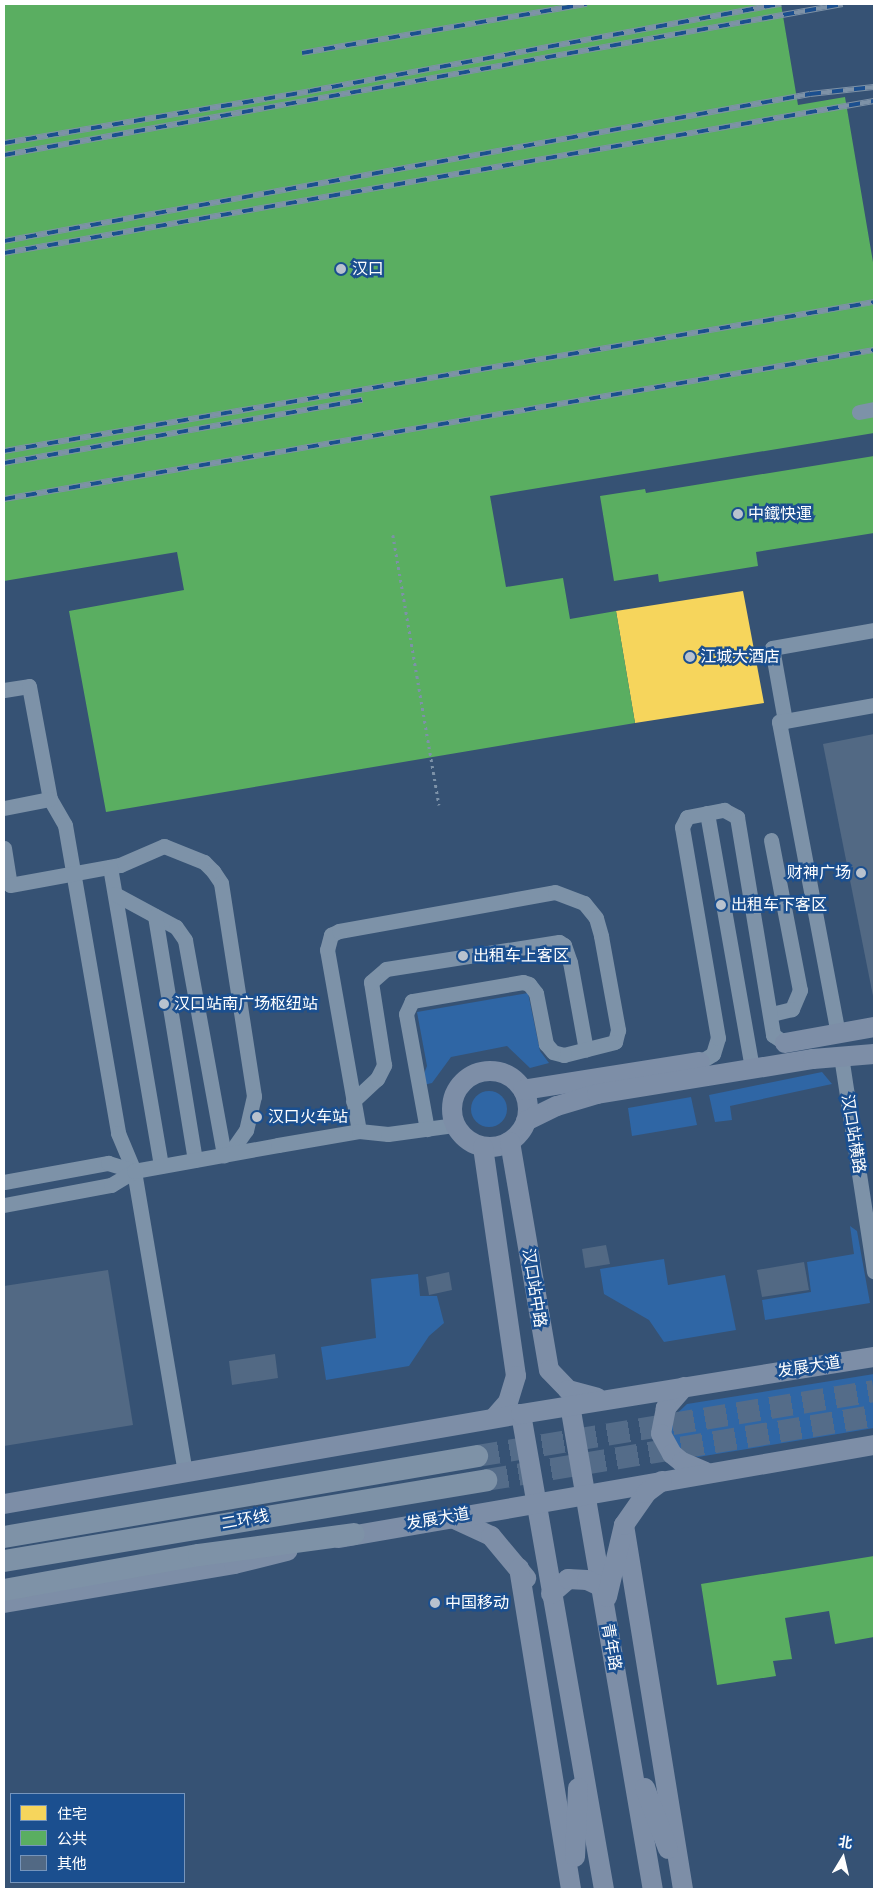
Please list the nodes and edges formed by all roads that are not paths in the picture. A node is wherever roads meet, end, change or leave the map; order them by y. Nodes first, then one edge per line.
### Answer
1 (874, 409) edge
2 (858, 412) dead end
3 (874, 630) edge
4 (4, 690) edge
5 (874, 705) edge
6 (785, 721) junction
7 (50, 799) junction
8 (4, 808) edge
9 (707, 813) junction
10 (771, 840) dead end
11 (4, 848) edge
12 (110, 868) junction
13 (74, 874) junction
14 (115, 894) junction
15 (155, 916) junction
16 (772, 1014) junction
17 (874, 1027) edge
18 (838, 1034) junction
19 (785, 1043) joint
20 (586, 1050) junction
21 (874, 1054) edge
22 (841, 1056) junction
23 (700, 1062) joint
24 (752, 1069) junction
25 (523, 1090) junction
26 (353, 1101) junction
27 (526, 1121) junction
28 (454, 1125) junction
29 (427, 1129) junction
30 (359, 1131) junction
31 (510, 1142) junction
32 (482, 1147) junction
33 (227, 1154) junction
34 (196, 1160) junction
35 (162, 1166) junction
36 (134, 1171) junction
37 (4, 1182) edge
38 (4, 1205) edge
39 (874, 1271) edge
40 (874, 1357) edge
41 (684, 1387) junction
42 (604, 1400) junction
43 (570, 1405) junction
44 (521, 1414) junction
45 (494, 1418) junction
46 (874, 1445) edge
47 (477, 1456) tunnel mouth
48 (185, 1471) junction
49 (707, 1472) junction
50 (664, 1479) junction
51 (486, 1480) tunnel mouth
52 (585, 1495) junction
53 (536, 1502) junction
54 (4, 1504) edge
55 (450, 1518) junction
56 (624, 1525) junction
57 (354, 1534) junction
58 (4, 1537) edge
59 (4, 1561) edge
60 (519, 1568) junction
61 (600, 1586) junction
62 (4, 1590) edge
63 (551, 1594) junction
64 (4, 1603) edge
65 (604, 1609) junction
66 (561, 1645) junction
67 (628, 1743) junction
68 (580, 1751) junction
69 (572, 1889) edge
70 (604, 1889) edge
71 (653, 1889) edge
72 (683, 1889) edge

1 - 2 street
3 - 6 street
4 - 7 street
5 - 6 street
6 - 18 street
7 - 8 street
7 - 13 street
9 - 16 street
9 - 23 street
9 - 24 street
10 - 16 street
11 - 13 street
12 - 13 street
12 - 14 street
12 - 33 street
13 - 36 street
14 - 15 street
14 - 35 street
15 - 33 street
15 - 34 street
16 - 19 street
17 - 18 main road
18 - 19 main road
20 - 26 street
20 - 26 street
20 - 29 street
21 - 22 main road
22 - 24 main road
22 - 39 street, 汉口站横路
23 - 25 main road
24 - 27 main road
25 - 27 main road
25 - 28 main road
26 - 30 street
27 - 31 main road
28 - 29 street
28 - 32 main road
29 - 30 street
30 - 33 street
31 - 32 main road
31 - 42 main road, 汉口站中路
32 - 45 main road, 汉口站中路
33 - 34 street
34 - 35 street
35 - 36 street
36 - 37 street
36 - 38 street
36 - 48 street
40 - 41 main road, 发展大道
41 - 42 main road, 发展大道
41 - 49 main road
42 - 43 main road, 发展大道
43 - 44 main road, 发展大道
43 - 52 main road, 青年路
44 - 45 main road, 发展大道
44 - 53 main road
45 - 48 main road, 发展大道
46 - 49 main road, 发展大道
47 - 58 highway, 二环线
48 - 54 main road, 发展大道
49 - 50 main road, 发展大道
50 - 52 main road, 发展大道
50 - 56 main road
51 - 59 highway, 二环线
52 - 53 main road, 发展大道
52 - 61 main road, 青年路
53 - 55 main road, 发展大道
53 - 63 main road
55 - 57 main road, 发展大道
55 - 60 main road
56 - 65 main road
56 - 72 main road, 青年路
57 - 62 highway
57 - 64 main road, 发展大道
60 - 66 main road
60 - 69 main road
61 - 63 main road
61 - 65 main road, 青年路
63 - 66 main road
65 - 67 main road, 青年路
66 - 68 main road
67 - 71 main road, 青年路
67 - 72 main road
68 - 69 main road
68 - 70 main road

